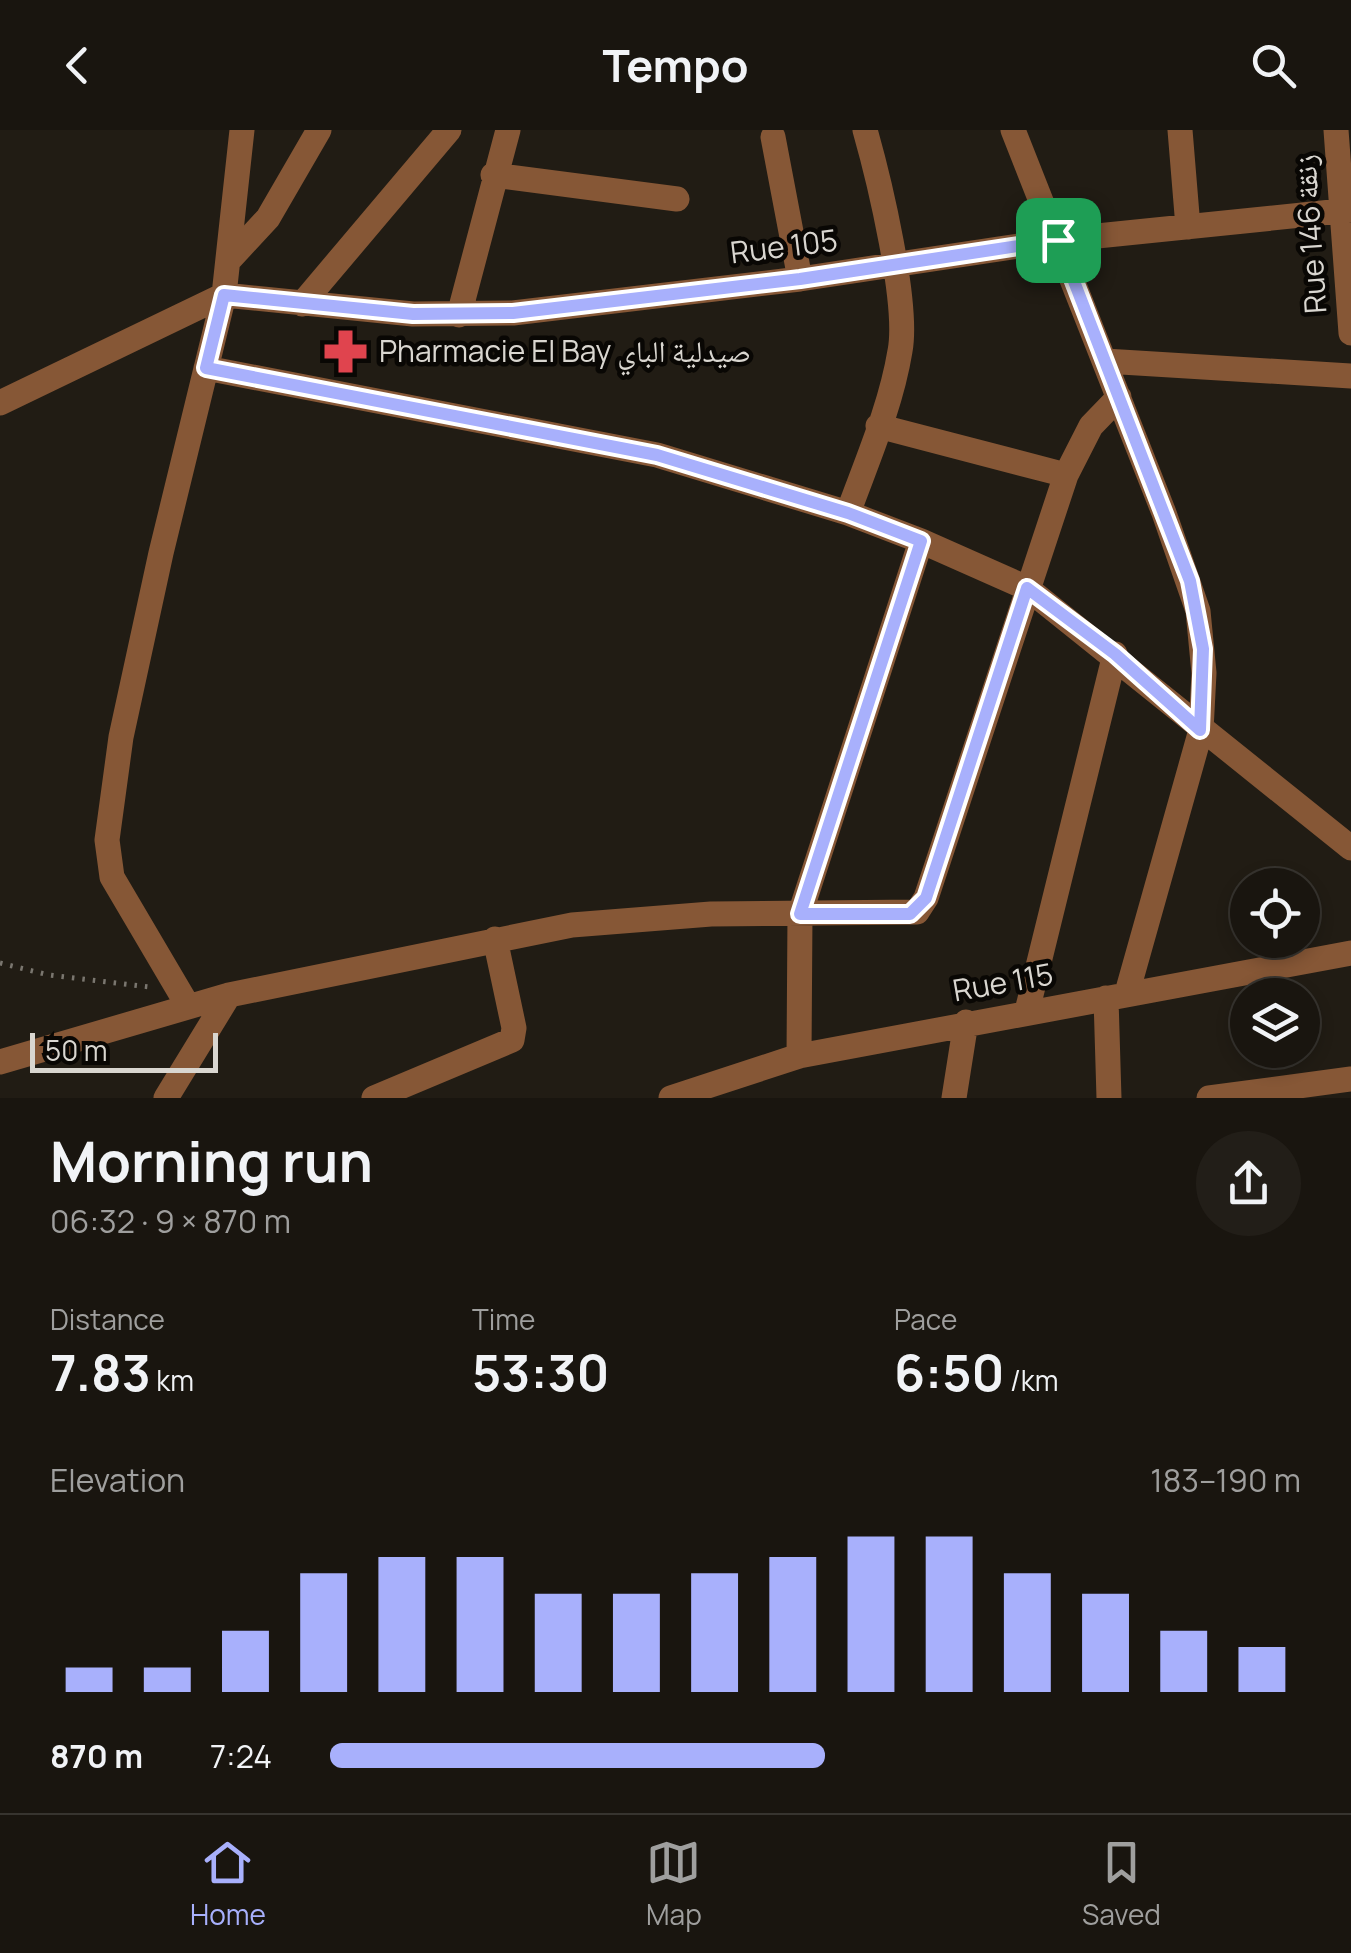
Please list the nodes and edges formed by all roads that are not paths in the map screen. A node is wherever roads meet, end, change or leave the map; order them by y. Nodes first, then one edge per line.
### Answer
1 (242, 130) edge
2 (318, 130) edge
3 (449, 130) edge
4 (508, 130) edge
5 (865, 130) edge
6 (1013, 130) edge
7 (1180, 130) edge
8 (1336, 130) edge
9 (773, 137) dead end
10 (493, 175) junction
11 (677, 199) dead end
12 (1346, 211) edge
13 (1188, 227) junction
14 (1058, 240) junction
15 (230, 259) junction
16 (893, 266) junction
17 (800, 279) junction
18 (224, 295) junction
19 (302, 304) junction
20 (459, 315) junction
21 (1351, 333) edge
22 (1106, 361) junction
23 (206, 368) junction
24 (1351, 376) edge
25 (1119, 398) junction
26 (0, 404) edge
27 (878, 426) junction
28 (1066, 474) junction
29 (848, 513) junction
30 (921, 541) junction
31 (1027, 588) junction
32 (1115, 654) junction
33 (1200, 730) junction
34 (1351, 848) edge
35 (800, 914) junction
36 (494, 939) junction
37 (1351, 953) edge
38 (229, 995) junction
39 (182, 996) junction
40 (1116, 996) junction
41 (1027, 1010) junction
42 (966, 1022) junction
43 (798, 1056) junction
44 (0, 1062) edge
45 (1351, 1079) edge
46 (674, 1097) edge
47 (166, 1098) edge
48 (374, 1098) edge
49 (954, 1098) edge
50 (1109, 1098) edge
51 (1210, 1098) edge

1 - 15 street
2 - 15 street
3 - 19 street
4 - 10 street
5 - 16 street
6 - 14 street
7 - 13 street
8 - 12 street, Rue 146 زنقة
9 - 17 street
10 - 11 street
10 - 20 street
12 - 13 street, Rue 105
12 - 21 street, Rue 146 زنقة
13 - 14 street, Rue 105
14 - 16 street, Rue 105
14 - 22 street
15 - 18 street
16 - 17 street, Rue 105
16 - 27 street
17 - 20 street, Rue 105
18 - 19 street, Rue 105
18 - 23 street
18 - 26 street
19 - 20 street, Rue 105
22 - 24 street
22 - 25 street
23 - 29 street
23 - 39 street
25 - 28 street
25 - 33 street
27 - 28 street
27 - 29 street
28 - 31 street
29 - 30 street
30 - 31 street
30 - 35 street
31 - 32 street
31 - 35 street
32 - 33 street
32 - 41 street
33 - 34 street
33 - 40 street
35 - 36 street
35 - 43 street
36 - 38 street
36 - 48 street
37 - 40 street, Rue 115
38 - 39 street
38 - 47 street
39 - 44 street
40 - 41 street, Rue 115
40 - 50 street
41 - 42 street, Rue 115
42 - 43 street, Rue 115
42 - 49 street
43 - 46 street, Rue 115
45 - 51 street

